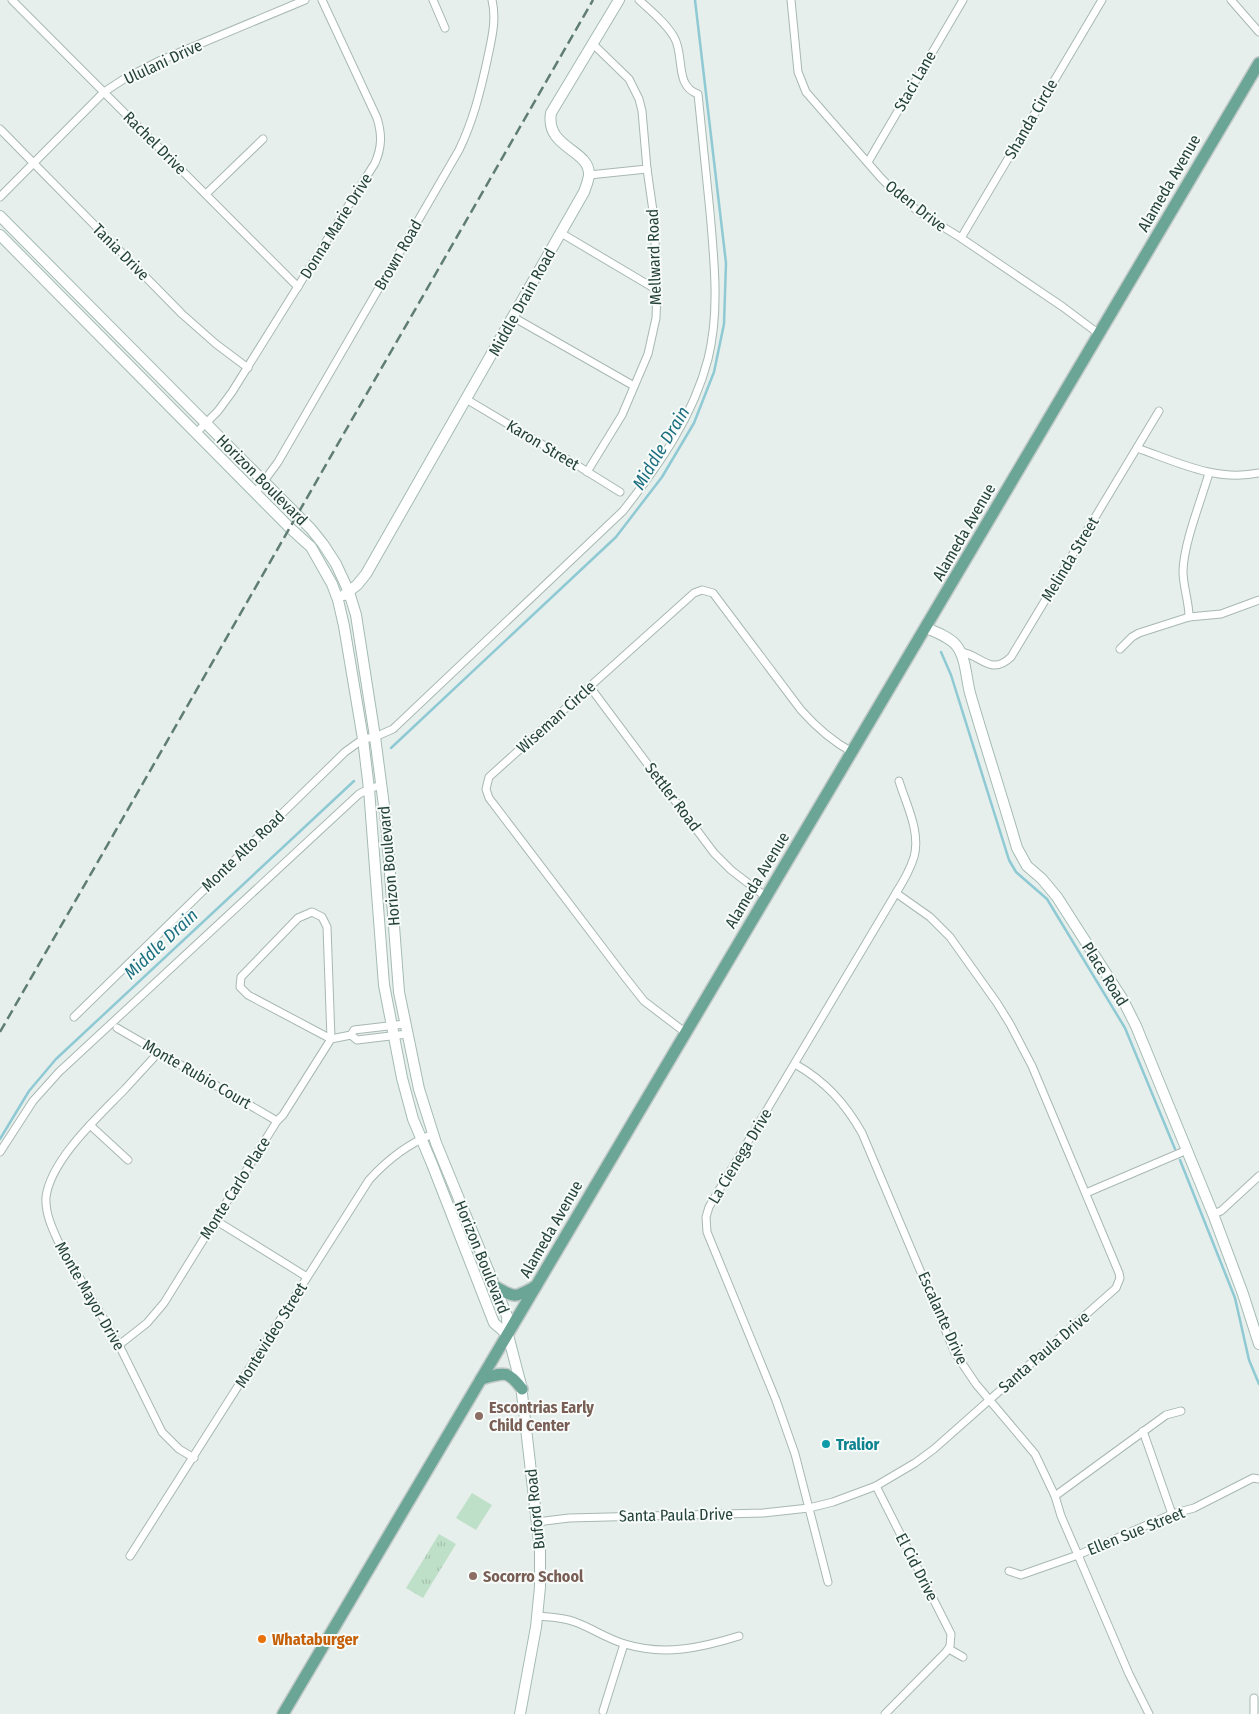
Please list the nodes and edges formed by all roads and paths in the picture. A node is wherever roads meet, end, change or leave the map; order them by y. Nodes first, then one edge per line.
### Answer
1 (12, 0) edge
2 (305, 0) edge
3 (322, 0) edge
4 (433, 0) edge
5 (492, 0) edge
6 (618, 0) edge
7 (639, 0) edge
8 (791, 0) edge
9 (962, 0) edge
10 (1102, 0) edge
11 (1231, 0) edge
12 (445, 28) dead end
13 (1259, 32) edge
14 (593, 44) junction
15 (1259, 63) edge
16 (104, 92) junction
17 (0, 129) edge
18 (263, 139) dead end
19 (868, 162) junction
20 (34, 163) junction
21 (647, 169) junction
22 (589, 175) junction
23 (206, 194) junction
24 (0, 197) edge
25 (0, 216) edge
26 (560, 233) junction
27 (0, 235) edge
28 (961, 238) junction
29 (298, 287) junction
30 (657, 290) junction
31 (513, 317) junction
32 (1099, 334) junction
33 (248, 368) junction
34 (634, 386) junction
35 (466, 399) junction
36 (1160, 411) dead end
37 (205, 424) junction
38 (196, 433) junction
39 (1137, 448) junction
40 (587, 472) junction
41 (1209, 473) junction
42 (1259, 473) edge
43 (264, 482) junction
44 (256, 492) junction
45 (620, 492) dead end
46 (349, 592) junction
47 (338, 600) junction
48 (1259, 600) edge
49 (1190, 617) junction
50 (926, 628) junction
51 (1120, 649) dead end
52 (960, 652) junction
53 (590, 687) junction
54 (375, 737) junction
55 (363, 739) junction
56 (852, 752) junction
57 (899, 781) dead end
58 (381, 785) junction
59 (369, 789) junction
60 (896, 893) junction
61 (766, 897) junction
62 (74, 1017) dead end
63 (117, 1028) dead end
64 (406, 1029) junction
65 (392, 1032) junction
66 (686, 1033) junction
67 (332, 1039) junction
68 (159, 1052) junction
69 (795, 1064) junction
70 (277, 1121) junction
71 (90, 1125) junction
72 (433, 1134) junction
73 (422, 1139) junction
74 (1187, 1150) junction
75 (0, 1152) edge
76 (128, 1160) dead end
77 (1259, 1176) edge
78 (1086, 1193) junction
79 (1213, 1214) junction
80 (216, 1220) junction
81 (307, 1277) junction
82 (537, 1285) junction
83 (496, 1287) junction
84 (508, 1335) junction
85 (1259, 1344) edge
86 (119, 1346) junction
87 (481, 1379) junction
88 (522, 1389) junction
89 (989, 1400) junction
90 (1181, 1411) dead end
91 (1143, 1431) junction
92 (194, 1458) junction
93 (1259, 1479) edge
94 (876, 1486) junction
95 (1056, 1496) junction
96 (809, 1508) junction
97 (1172, 1514) junction
98 (537, 1522) junction
99 (1078, 1555) junction
100 (130, 1556) dead end
101 (1009, 1571) dead end
102 (828, 1582) dead end
103 (537, 1616) junction
104 (739, 1636) dead end
105 (624, 1644) junction
106 (949, 1648) junction
107 (963, 1656) dead end
108 (1254, 1698) dead end
109 (603, 1711) dead end
110 (283, 1714) edge
111 (520, 1714) edge
112 (885, 1714) edge
113 (1149, 1714) edge
114 (1254, 1714) edge

1 - 16 street, Rachel Drive
2 - 16 street, Ululani Drive
3 - 29 street, Donna Marie Drive
4 - 12 street
5 - 43 street, Brown Road
6 - 14 main road
7 - 54 street, Monte Alto Road
8 - 19 street, Oden Drive
9 - 19 street, Staci Lane
10 - 28 street, Shanda Circle
11 - 13 street
14 - 21 street, Mellward Road
14 - 22 main road
15 - 32 main road, Alameda Avenue
16 - 20 street, Ululani Drive
16 - 23 street, Rachel Drive
17 - 20 street, Tania Drive
18 - 23 street
19 - 28 street, Oden Drive
20 - 24 street, Ululani Drive
20 - 33 street, Tania Drive
21 - 22 street
21 - 30 street, Mellward Road
22 - 26 main road, Middle Drain Road
23 - 29 street, Rachel Drive
25 - 37 main road, Horizon Boulevard
26 - 30 street
26 - 31 main road, Middle Drain Road
27 - 38 main road, Horizon Boulevard
28 - 32 street, Oden Drive
29 - 33 street, Donna Marie Drive
30 - 34 street, Mellward Road
31 - 34 street
31 - 35 main road, Middle Drain Road
32 - 50 main road, Alameda Avenue
33 - 37 street, Donna Marie Drive
34 - 40 street, Mellward Road
35 - 40 street, Karon Street
35 - 46 main road, Middle Drain Road
36 - 39 street, Melinda Street
37 - 38 street, Donna Marie Drive
37 - 43 main road, Horizon Boulevard
38 - 44 main road, Horizon Boulevard
39 - 41 street
39 - 52 street, Melinda Street
40 - 45 street, Karon Street
41 - 42 street
41 - 49 street
43 - 44 street, Brown Road
43 - 46 main road, Horizon Boulevard
44 - 47 main road, Horizon Boulevard
46 - 47 main road, Middle Drain Road
46 - 54 main road, Horizon Boulevard
47 - 55 main road, Horizon Boulevard
48 - 49 street
49 - 51 street
50 - 52 main road
50 - 56 main road, Alameda Avenue
52 - 74 main road, Place Road
53 - 56 street, Wiseman Circle
53 - 61 street, Settler Road
53 - 66 street, Wiseman Circle
54 - 55 street, Monte Alto Road
54 - 58 main road, Horizon Boulevard
55 - 59 main road, Horizon Boulevard
55 - 62 street, Monte Alto Road
56 - 61 main road, Alameda Avenue
57 - 60 street, La Cienega Drive
58 - 59 street
58 - 64 main road, Horizon Boulevard
59 - 65 main road, Horizon Boulevard
59 - 75 street
60 - 69 street, La Cienega Drive
60 - 78 street, Santa Paula Drive
61 - 66 main road, Alameda Avenue
63 - 68 street, Monte Rubio Court
64 - 65 street
64 - 72 main road, Horizon Boulevard
65 - 67 street
65 - 73 main road, Horizon Boulevard
66 - 82 main road, Alameda Avenue
67 - 67 street
67 - 70 street, Monte Carlo Place
68 - 70 street, Monte Rubio Court
68 - 71 street, Monte Mayor Drive
69 - 89 street, Escalante Drive
69 - 96 street, La Cienega Drive
70 - 80 street, Monte Carlo Place
71 - 76 street
71 - 86 street, Monte Mayor Drive
72 - 73 street, Montevideo Street
72 - 83 main road, Horizon Boulevard
73 - 81 street, Montevideo Street
73 - 84 main road, Horizon Boulevard
74 - 78 street
74 - 79 main road, Place Road
77 - 79 street
78 - 89 street, Santa Paula Drive
79 - 85 main road, Place Road
80 - 81 street
80 - 86 street, Monte Carlo Place
81 - 92 street, Montevideo Street
82 - 83 main road
82 - 84 main road, Alameda Avenue
83 - 84 main road, Horizon Boulevard
84 - 87 main road, Alameda Avenue
84 - 88 main road, Buford Road
86 - 92 street, Monte Mayor Drive
87 - 88 main road
87 - 110 main road, Alameda Avenue
88 - 98 main road, Buford Road
89 - 94 street, Santa Paula Drive
89 - 95 street, Escalante Drive
90 - 91 street
91 - 95 street
91 - 97 street
92 - 100 street, Montevideo Street
93 - 97 street, Ellen Sue Street
94 - 96 street, Santa Paula Drive
94 - 106 street, El Cid Drive
95 - 99 street, Escalante Drive
96 - 98 street, Santa Paula Drive
96 - 102 street, La Cienega Drive
97 - 99 street, Ellen Sue Street
98 - 103 main road, Buford Road
99 - 101 street, Ellen Sue Street
99 - 113 street, Escalante Drive
103 - 105 street
103 - 111 main road, Buford Road
104 - 105 street
105 - 109 street
106 - 107 street
106 - 112 street
108 - 114 street

